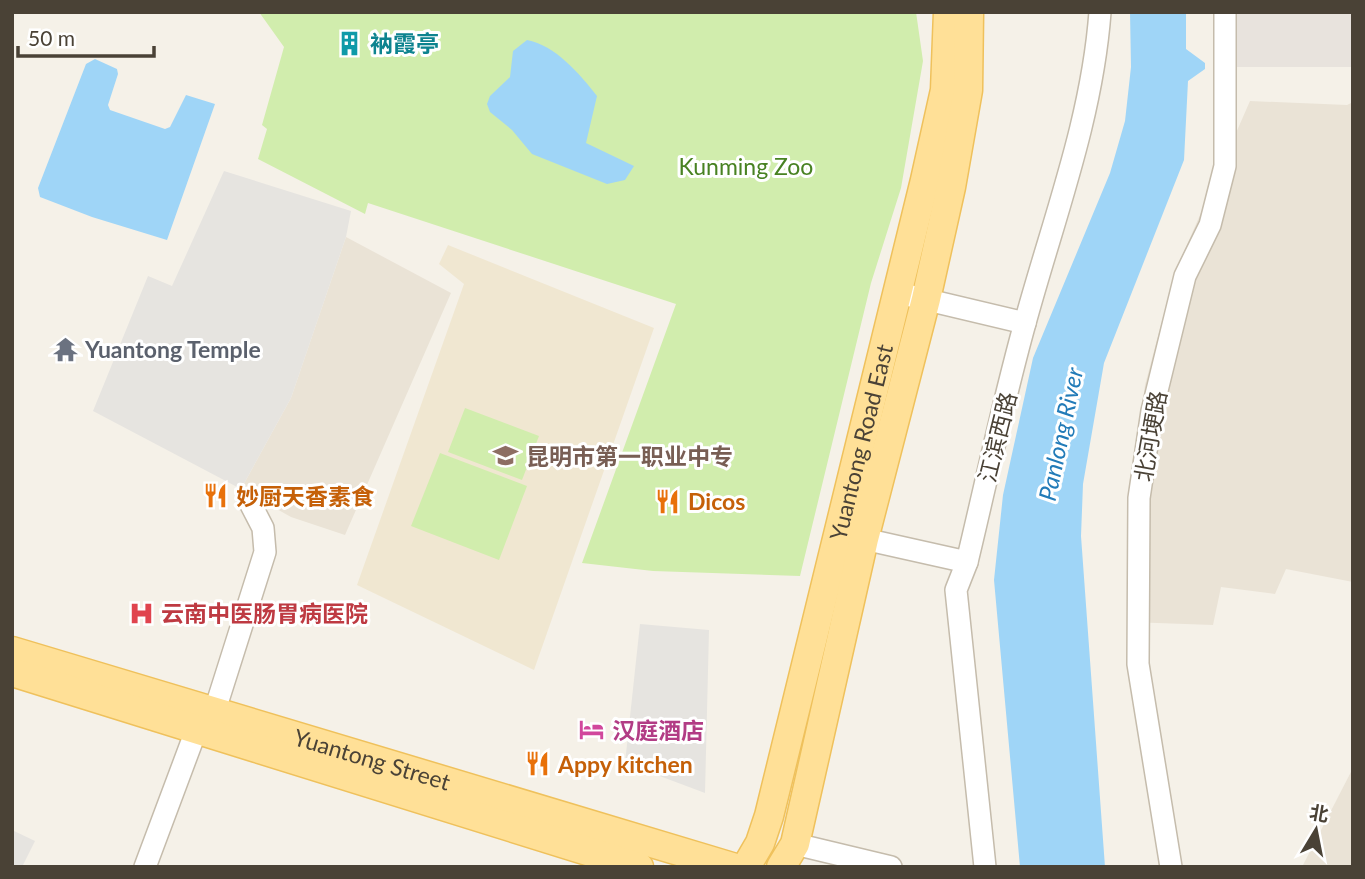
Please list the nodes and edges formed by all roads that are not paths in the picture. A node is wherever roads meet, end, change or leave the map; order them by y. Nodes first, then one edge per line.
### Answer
1 (948, 12) edge
2 (969, 12) edge
3 (1100, 12) edge
4 (1225, 12) edge
5 (897, 292) junction
6 (926, 299) junction
7 (1025, 323) junction
8 (248, 499) dead end
9 (864, 539) junction
10 (967, 562) junction
11 (12, 651) edge
12 (12, 672) edge
13 (206, 721) junction
14 (788, 855) edge
15 (145, 867) edge
16 (639, 867) edge
17 (732, 867) edge
18 (746, 867) edge
19 (891, 867) edge
20 (985, 867) edge
21 (1171, 867) edge

1 - 5 main road, Yuantong Road East
2 - 6 main road, Yuantong Road East
3 - 7 street, 江滨西路
4 - 21 street, 北河埂路
5 - 6 street
5 - 18 main road, Yuantong Road East
6 - 7 street
6 - 9 main road, Yuantong Road East
7 - 10 street, 江滨西路
8 - 13 street
9 - 10 street
9 - 14 main road, Yuantong Road East
10 - 20 street, 江滨西路
11 - 13 main road, Yuantong Street
12 - 13 main road, Yuantong Street
13 - 15 street
13 - 16 main road, Yuantong Street
13 - 17 main road, Yuantong Street
14 - 19 street

